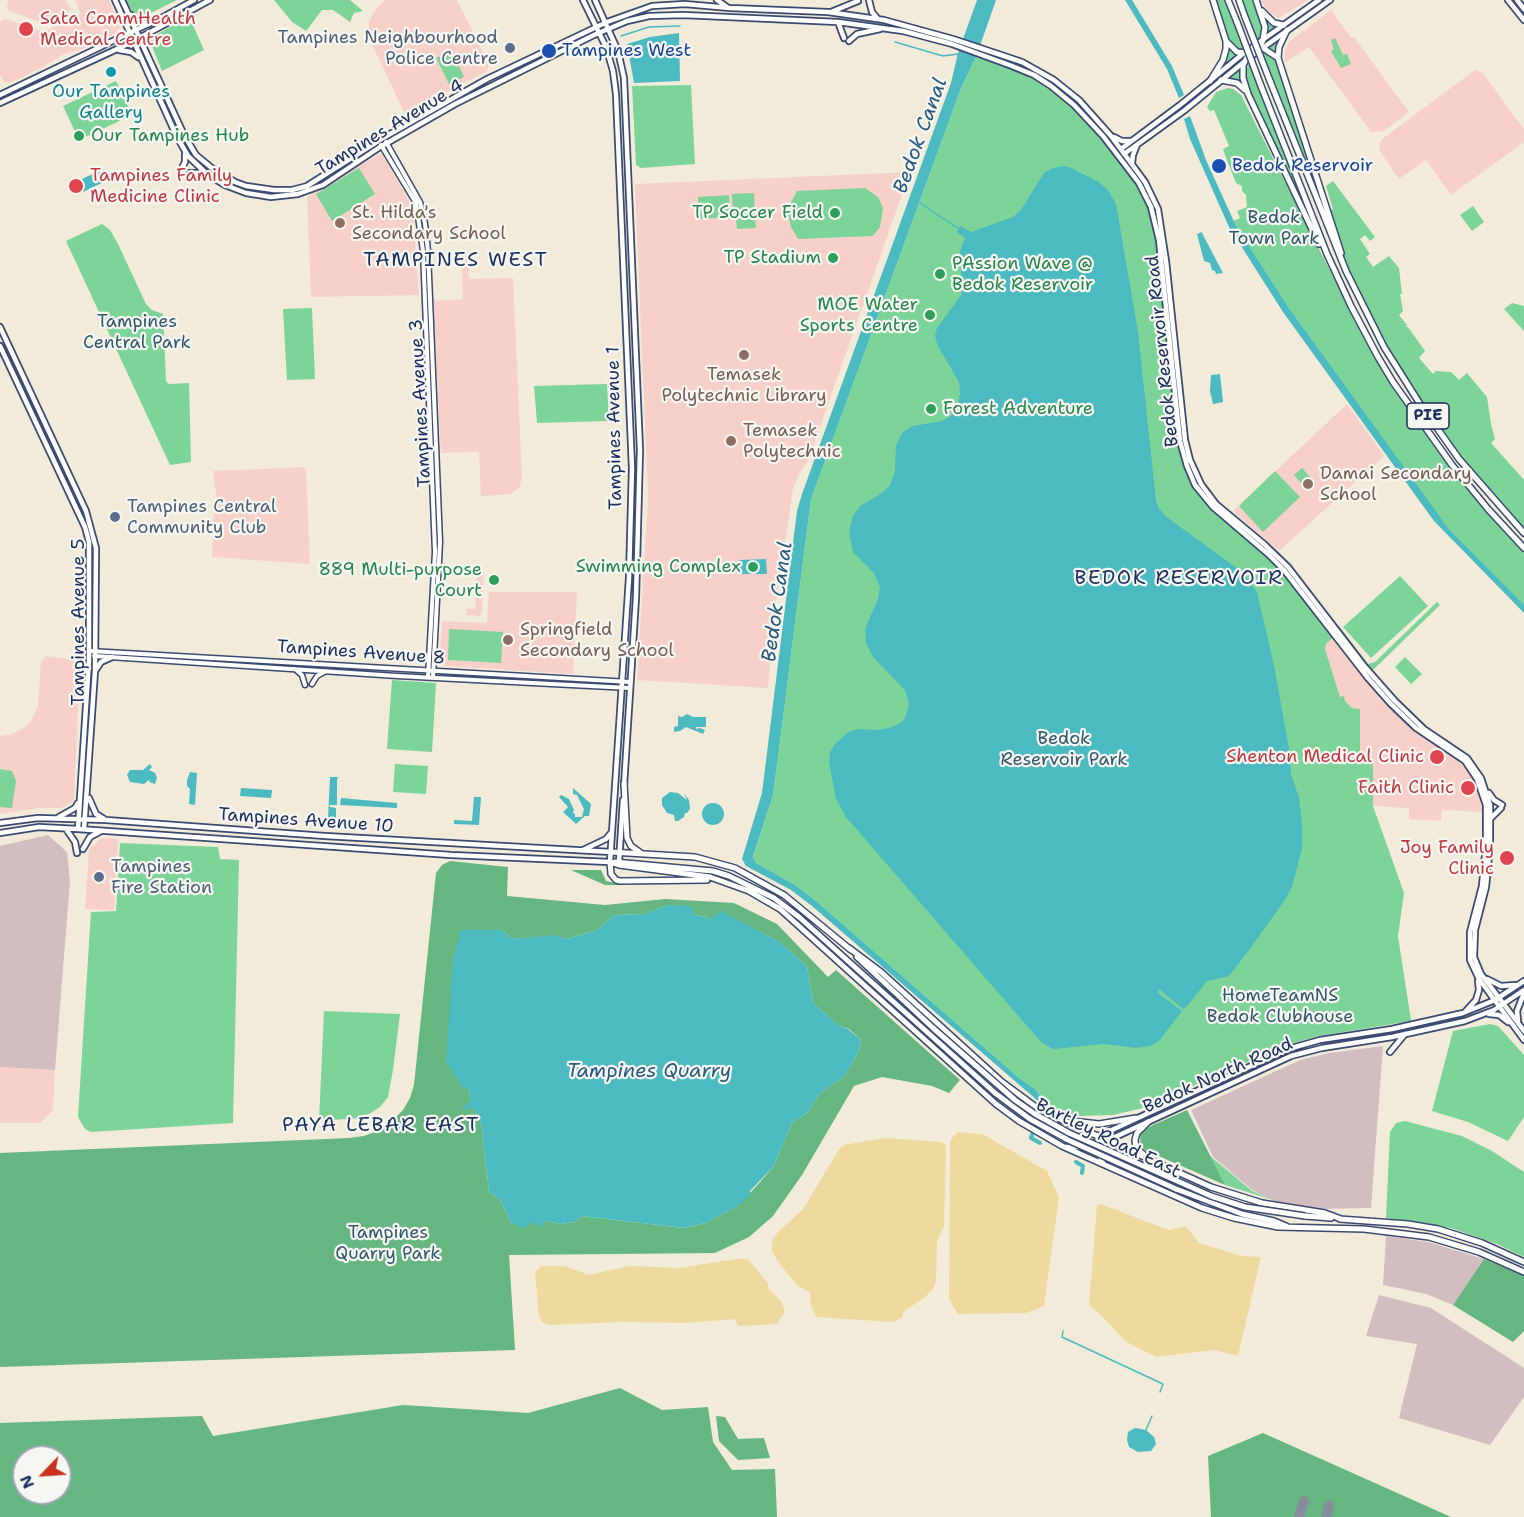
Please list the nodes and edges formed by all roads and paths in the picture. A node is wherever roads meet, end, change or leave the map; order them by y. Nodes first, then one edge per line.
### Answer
1 (115, 0) edge
2 (122, 0) edge
3 (194, 0) edge
4 (210, 0) edge
5 (583, 0) edge
6 (595, 0) edge
7 (695, 0) edge
8 (717, 0) edge
9 (869, 0) edge
10 (1213, 0) edge
11 (1228, 0) edge
12 (1239, 0) edge
13 (1256, 0) edge
14 (1319, 0) edge
15 (1330, 0) edge
16 (1508, 0) edge
17 (1517, 0) edge
18 (858, 2) dead end
19 (685, 4) junction
20 (1259, 7) junction
21 (126, 8) junction
22 (730, 8) junction
23 (1524, 9) edge
24 (601, 12) junction
25 (828, 12) junction
26 (590, 15) junction
27 (123, 17) junction
28 (616, 18) junction
29 (878, 19) junction
30 (1524, 20) edge
31 (606, 22) junction
32 (837, 22) junction
33 (149, 24) junction
34 (596, 27) junction
35 (883, 28) junction
36 (1286, 28) junction
37 (609, 29) junction
38 (135, 30) junction
39 (152, 31) junction
40 (129, 33) junction
41 (583, 33) junction
42 (599, 33) junction
43 (139, 38) junction
44 (115, 40) junction
45 (1226, 40) junction
46 (1263, 40) junction
47 (133, 41) junction
48 (953, 41) junction
49 (1254, 50) junction
50 (113, 51) junction
51 (146, 53) junction
52 (1278, 58) junction
53 (1245, 61) junction
54 (142, 62) junction
55 (1221, 80) junction
56 (1210, 81) junction
57 (1248, 94) junction
58 (0, 95) edge
59 (0, 103) edge
60 (625, 103) junction
61 (616, 104) junction
62 (1111, 136) junction
63 (1132, 141) junction
64 (382, 142) junction
65 (1139, 143) junction
66 (184, 151) junction
67 (1120, 153) junction
68 (1133, 165) junction
69 (182, 168) dead end
70 (189, 173) dead end
71 (207, 174) junction
72 (629, 193) junction
73 (621, 194) junction
74 (1327, 254) junction
75 (631, 256) junction
76 (1166, 261) junction
77 (624, 264) junction
78 (1162, 266) junction
79 (1352, 285) junction
80 (1, 331) edge
81 (0, 346) edge
82 (640, 467) junction
83 (632, 468) junction
84 (1524, 533) edge
85 (1524, 548) edge
86 (627, 597) junction
87 (636, 598) junction
88 (92, 653) junction
89 (112, 657) junction
90 (292, 668) junction
91 (329, 670) junction
92 (431, 670) junction
93 (95, 671) junction
94 (431, 677) junction
95 (567, 679) junction
96 (312, 684) dead end
97 (305, 685) dead end
98 (622, 685) junction
99 (630, 685) junction
100 (567, 686) junction
101 (620, 715) junction
102 (628, 715) junction
103 (624, 783) junction
104 (1483, 783) junction
105 (87, 792) junction
106 (80, 798) junction
107 (56, 818) junction
108 (1491, 818) junction
109 (78, 819) junction
110 (85, 819) junction
111 (106, 820) junction
112 (0, 823) edge
113 (65, 828) junction
114 (81, 829) junction
115 (101, 831) junction
116 (612, 831) junction
117 (0, 833) edge
118 (83, 849) dead end
119 (583, 850) junction
120 (611, 852) junction
121 (620, 852) junction
122 (77, 853) dead end
123 (645, 856) junction
124 (610, 862) junction
125 (619, 862) junction
126 (749, 891) junction
127 (849, 948) junction
128 (1473, 970) junction
129 (1483, 977) junction
130 (1522, 982) edge
131 (1524, 992) edge
132 (1498, 999) junction
133 (1502, 1005) junction
134 (1463, 1013) junction
135 (1484, 1014) junction
136 (1519, 1024) junction
137 (1517, 1030) junction
138 (1524, 1031) edge
139 (1405, 1034) junction
140 (1524, 1040) edge
141 (1390, 1052) dead end
142 (1273, 1055) junction
143 (1284, 1059) junction
144 (1061, 1119) junction
145 (1136, 1119) junction
146 (1148, 1122) junction
147 (1099, 1136) junction
148 (1107, 1140) junction
149 (1096, 1145) junction
150 (1062, 1146) junction
151 (1147, 1158) junction
152 (1105, 1165) junction
153 (1341, 1219) junction
154 (1288, 1227) junction
155 (1524, 1262) edge
156 (1524, 1272) edge

1 - 27 main road, Tampines Avenue 4
2 - 21 main road, Tampines Avenue 4
3 - 33 main road
4 - 39 main road
5 - 26 main road, Tampines Avenue 1
6 - 24 main road, Tampines Avenue 1
7 - 19 main road
8 - 22 main road
9 - 29 main road
10 - 45 highway
11 - 74 highway, PIE, bridge
12 - 79 highway, PIE, bridge
13 - 20 highway
14 - 36 main road
15 - 36 main road
16 - 30 main road
17 - 23 main road
18 - 25 main road
19 - 22 main road, Bedok Reservoir Road
19 - 28 main road, Bedok Reservoir Road
20 - 36 highway
20 - 46 highway
21 - 33 main road
21 - 38 main road, Tampines Avenue 4
22 - 25 main road, Bedok Reservoir Road
24 - 28 main road
24 - 31 main road, Tampines Avenue 1
25 - 29 main road, Bedok Reservoir Road
26 - 34 main road, Tampines Avenue 1
26 - 41 main road
27 - 40 main road, Tampines Avenue 4
27 - 44 main road
28 - 31 main road, Bedok Reservoir Road
29 - 48 main road, Bedok Reservoir Road
31 - 34 main road, Bedok Reservoir Road
31 - 37 main road, Tampines Avenue 1
32 - 35 main road, Bedok Reservoir Road
32 - 35 main road
32 - 37 main road, Bedok Reservoir Road
33 - 38 main road
34 - 41 main road, Tampines Avenue 4
34 - 42 main road, Tampines Avenue 1
35 - 48 main road, Bedok Reservoir Road
36 - 46 main road
36 - 49 main road
36 - 52 highway
37 - 42 main road, Bedok Reservoir Road
37 - 60 main road, Tampines Avenue 1
38 - 40 main road
38 - 43 main road, Tampines Avenue 4
39 - 43 main road
39 - 51 main road
40 - 44 main road
40 - 47 main road, Tampines Avenue 4
41 - 64 main road, Tampines Avenue 4
42 - 61 main road, Tampines Avenue 1
42 - 64 main road, Tampines Avenue 4
43 - 47 main road
43 - 51 main road, Tampines Avenue 4
44 - 58 main road
45 - 49 highway
45 - 56 highway
46 - 49 highway
47 - 50 main road
47 - 54 main road, Tampines Avenue 4
48 - 62 main road, Bedok Reservoir Road
48 - 67 main road, Bedok Reservoir Road
49 - 52 highway
49 - 53 highway
49 - 56 main road
50 - 54 main road
50 - 59 main road
51 - 64 main road, Tampines Avenue 4
52 - 79 highway
53 - 55 main road
53 - 57 highway
54 - 66 main road, Tampines Avenue 4
55 - 57 highway
55 - 65 main road
56 - 63 main road
57 - 74 highway
60 - 61 main road
60 - 72 main road, Tampines Avenue 1
61 - 73 main road, Tampines Avenue 1
62 - 63 main road
62 - 67 main road, Bedok Reservoir Road
63 - 67 main road
64 - 71 main road, Tampines Avenue 4
64 - 92 street, Tampines Avenue 3
65 - 67 main road
65 - 68 main road
66 - 69 main road
66 - 71 main road, Tampines Avenue 4
67 - 68 main road, Bedok Reservoir Road
67 - 78 main road, Bedok Reservoir Road
68 - 76 main road, Bedok Reservoir Road
70 - 71 main road
72 - 73 main road
72 - 75 main road, Tampines Avenue 1
73 - 77 main road, Tampines Avenue 1
74 - 85 highway, PIE
75 - 77 main road
75 - 82 main road, Tampines Avenue 1
76 - 78 main road
76 - 104 main road, Bedok Reservoir Road
77 - 83 main road, Tampines Avenue 1
78 - 128 main road, Bedok Reservoir Road
79 - 84 highway, PIE
80 - 88 main road, Tampines Avenue 5
81 - 88 main road, Tampines Avenue 5
82 - 83 main road
82 - 87 main road, Tampines Avenue 1
83 - 86 main road, Tampines Avenue 1
86 - 87 main road
86 - 98 main road, Tampines Avenue 1
87 - 99 main road, Tampines Avenue 1
88 - 89 street, Tampines Avenue 8
88 - 92 street, Tampines Avenue 8
88 - 93 main road, Tampines Avenue 5
88 - 106 main road, Tampines Avenue 5
89 - 90 street, Tampines Avenue 8
89 - 93 main road
90 - 91 street, Tampines Avenue 8
90 - 97 street
91 - 94 street, Tampines Avenue 8
91 - 96 street
92 - 94 street, Tampines Avenue 3
92 - 95 street, Tampines Avenue 8
93 - 105 main road, Tampines Avenue 5
94 - 100 street, Tampines Avenue 8
95 - 98 street, Tampines Avenue 8
95 - 100 street
98 - 99 street, Tampines Avenue 8
98 - 100 street, Tampines Avenue 8
98 - 101 main road, Tampines Avenue 1
99 - 102 main road, Tampines Avenue 1
101 - 102 main road
101 - 116 main road, Tampines Avenue 1
102 - 103 main road, Tampines Avenue 1
103 - 121 main road, Tampines Avenue 1
103 - 123 highway
104 - 108 main road, Bedok Reservoir Road
104 - 108 main road
105 - 110 main road, Tampines Avenue 5
105 - 111 main road
106 - 107 main road
106 - 109 main road, Tampines Avenue 5
107 - 109 main road, Tampines Avenue 10
107 - 112 main road, Tampines Avenue 10
108 - 129 main road, Bedok Reservoir Road
109 - 110 main road, Tampines Avenue 10
109 - 114 main road, Tampines Avenue 5
110 - 111 main road, Tampines Avenue 10
110 - 114 main road, Tampines Avenue 5
111 - 119 main road, Tampines Avenue 10
113 - 114 main road, Tampines Avenue 10
113 - 117 main road, Tampines Avenue 10
113 - 122 main road
114 - 115 main road, Tampines Avenue 10
115 - 118 main road
115 - 124 main road, Tampines Avenue 10
116 - 119 main road
116 - 120 main road, Tampines Avenue 1
119 - 120 main road, Tampines Avenue 10
120 - 121 highway, Bartley Road East
120 - 124 main road, Tampines Avenue 1
121 - 123 highway, Bartley Road East
121 - 125 main road, Tampines Avenue 1
123 - 127 highway, Bartley Road East
124 - 125 highway, Bartley Road East
124 - 126 highway
124 - 126 highway
125 - 154 highway, Bartley Road East, bridge
126 - 150 highway
127 - 144 highway
127 - 153 highway, Bartley Road East, bridge
128 - 132 main road, Bedok Reservoir Road
128 - 134 main road
129 - 130 main road
129 - 132 main road, Bedok Reservoir Road
130 - 132 main road, Bedok North Road
131 - 133 main road, Bedok North Road
131 - 136 main road
132 - 133 main road, Bedok Reservoir Road
132 - 134 main road, Bedok North Road
133 - 135 main road, Bedok North Road
133 - 136 main road, Bedok Reservoir Road
133 - 137 main road, Bedok Reservoir Road
134 - 142 main road, Bedok North Road
135 - 137 main road
135 - 139 main road, Bedok North Road
136 - 138 main road, Bedok Reservoir Road
137 - 140 main road, Bedok Reservoir Road
139 - 141 main road
139 - 143 main road, Bedok North Road
142 - 143 main road
142 - 145 main road, Bedok North Road
143 - 146 main road, Bedok North Road
144 - 145 highway
144 - 147 highway
145 - 147 main road, Bedok North Road
146 - 148 main road, Bedok North Road
146 - 151 highway
147 - 148 highway
147 - 149 main road
148 - 149 main road, Bedok North Road
148 - 151 highway
149 - 150 main road, Bedok North Road
149 - 152 main road
150 - 152 highway
151 - 153 highway
152 - 154 highway
153 - 155 highway, Bartley Road East
154 - 156 highway, Bartley Road East

